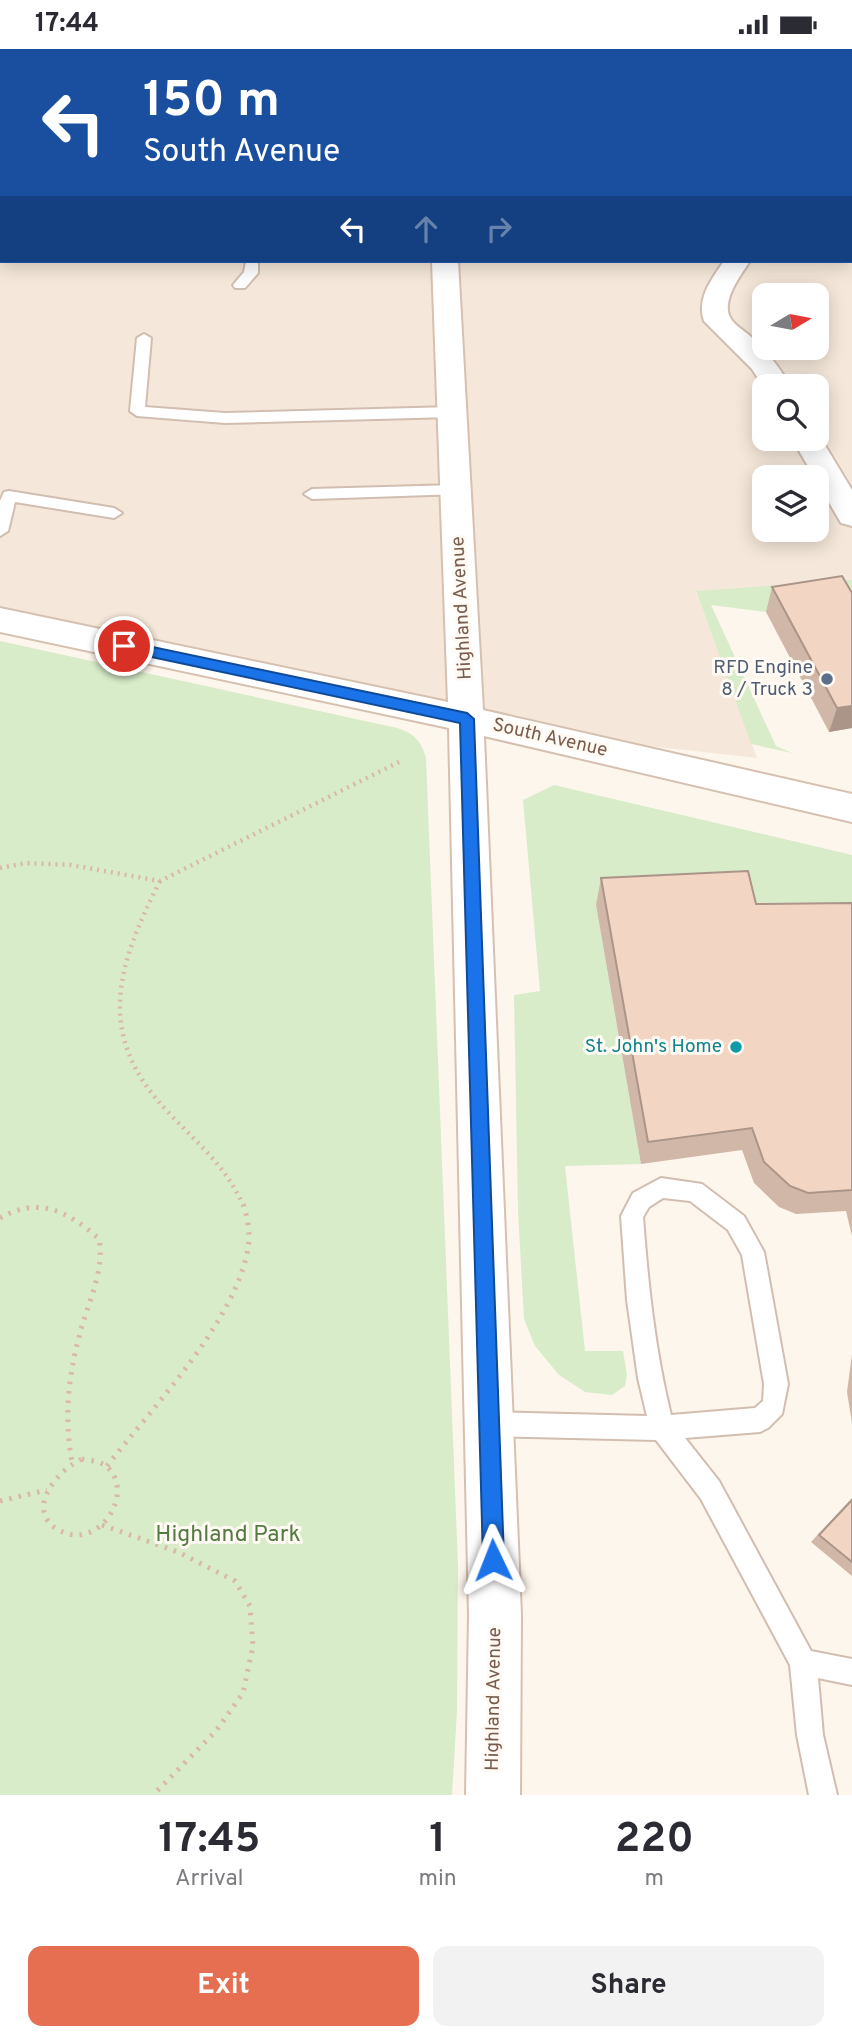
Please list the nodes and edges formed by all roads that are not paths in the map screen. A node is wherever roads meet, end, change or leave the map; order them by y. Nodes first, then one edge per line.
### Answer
1 (252, 263) edge
2 (445, 263) edge
3 (736, 263) edge
4 (240, 285) dead end
5 (144, 338) dead end
6 (769, 374) edge
7 (452, 412) junction
8 (814, 451) edge
9 (456, 490) junction
10 (312, 494) dead end
11 (114, 513) dead end
12 (852, 516) edge
13 (0, 531) edge
14 (0, 620) edge
15 (467, 719) junction
16 (852, 808) edge
17 (489, 1424) junction
18 (662, 1428) junction
19 (803, 1662) junction
20 (852, 1672) edge
21 (492, 1795) edge
22 (823, 1795) edge

1 - 4 lane
2 - 7 street, Highland Avenue
3 - 6 street
5 - 7 lane
7 - 9 street, Highland Avenue
8 - 12 street
9 - 10 lane
9 - 15 street, Highland Avenue
11 - 13 lane
14 - 15 street, South Avenue
15 - 16 street, South Avenue
15 - 17 street, Highland Avenue
17 - 18 lane
17 - 21 street, Highland Avenue
18 - 18 lane
18 - 19 lane
19 - 20 lane
19 - 22 lane

